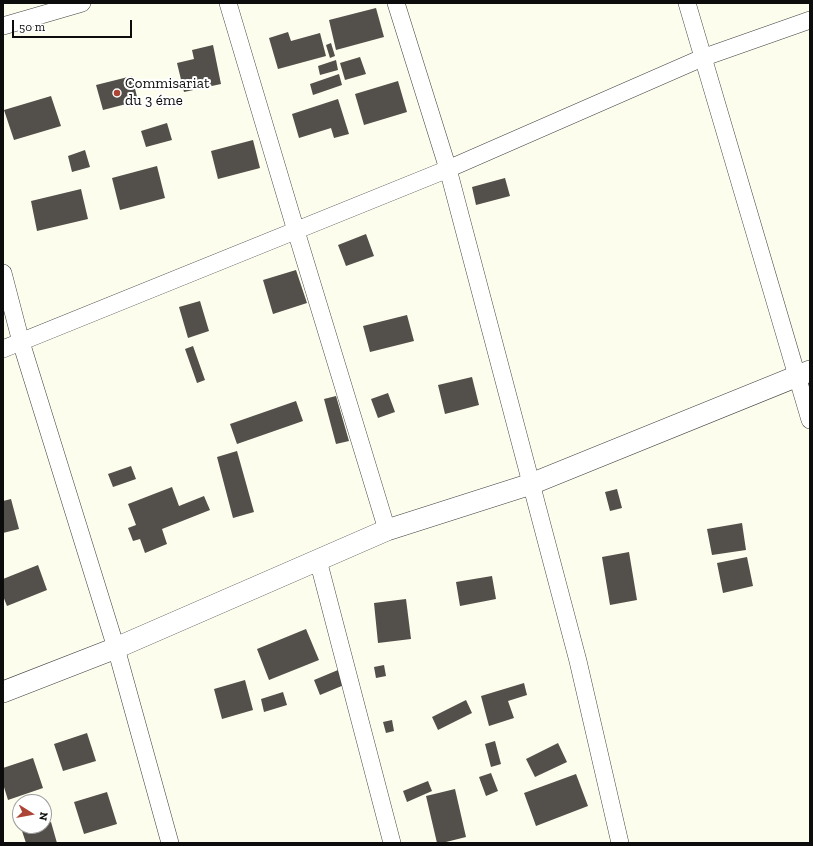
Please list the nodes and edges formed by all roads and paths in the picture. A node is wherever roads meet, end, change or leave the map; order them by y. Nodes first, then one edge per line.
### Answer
1 (82, 3) edge
2 (228, 3) edge
3 (396, 3) edge
4 (687, 3) edge
5 (810, 20) edge
6 (3, 26) edge
7 (702, 58) junction
8 (448, 169) junction
9 (296, 231) junction
10 (3, 273) edge
11 (21, 342) junction
12 (3, 349) edge
13 (804, 373) edge
14 (810, 420) edge
15 (531, 484) junction
16 (387, 530) junction
17 (318, 560) junction
18 (116, 648) junction
19 (3, 692) edge
20 (170, 843) edge
21 (392, 843) edge
22 (620, 843) edge

1 - 6 street
2 - 9 street
3 - 8 street
4 - 7 street
5 - 7 street
7 - 8 street
7 - 13 street
8 - 9 street
8 - 15 street
9 - 11 street
9 - 16 street
10 - 11 street
11 - 12 street
11 - 18 street
13 - 14 street
13 - 15 street
15 - 16 street
15 - 22 street
16 - 17 street
17 - 18 street
17 - 21 street
18 - 19 street
18 - 20 street

